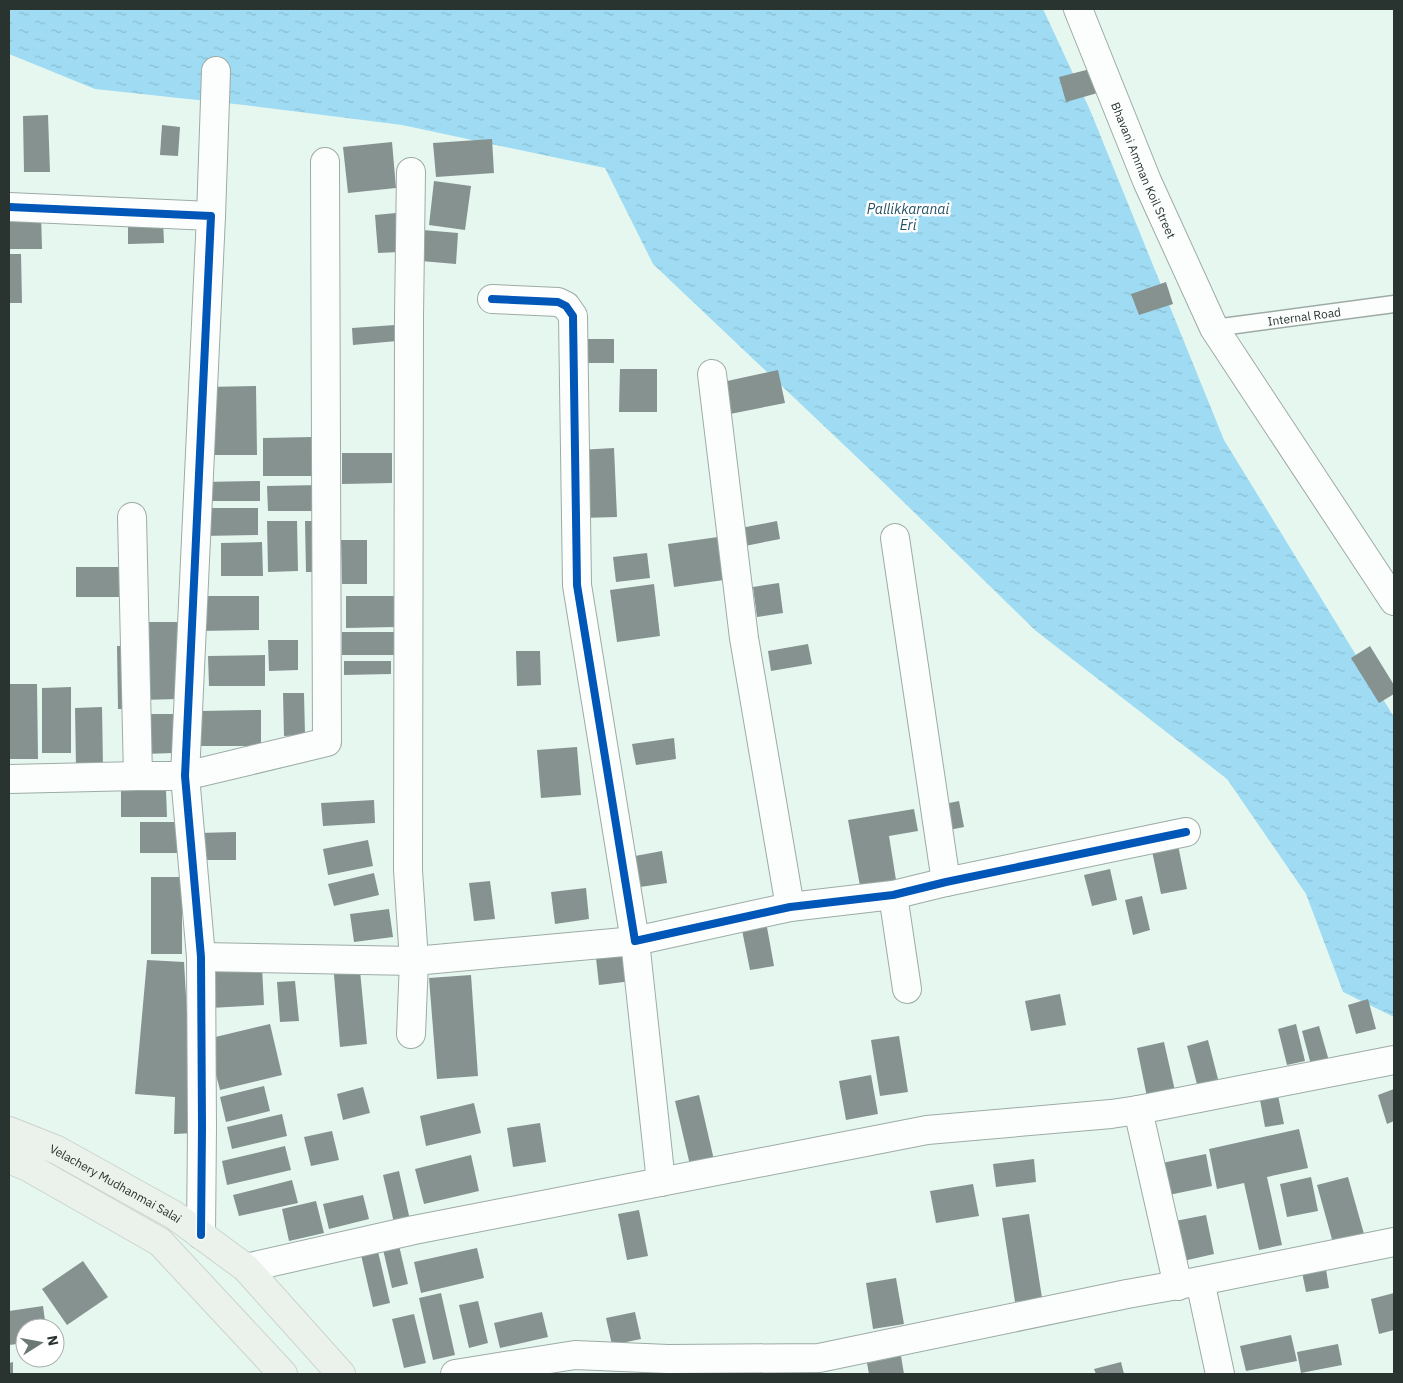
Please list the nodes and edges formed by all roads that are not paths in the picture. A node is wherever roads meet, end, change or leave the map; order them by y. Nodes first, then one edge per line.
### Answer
1 (1078, 9) edge
2 (216, 71) dead end
3 (324, 162) dead end
4 (411, 172) dead end
5 (9, 207) edge
6 (211, 216) junction
7 (492, 299) dead end
8 (1394, 304) edge
9 (1214, 328) junction
10 (712, 374) dead end
11 (132, 517) dead end
12 (895, 538) dead end
13 (1394, 601) edge
14 (138, 776) junction
15 (185, 776) junction
16 (9, 779) edge
17 (1186, 832) dead end
18 (946, 882) junction
19 (893, 895) junction
20 (790, 907) junction
21 (635, 941) junction
22 (200, 957) junction
23 (414, 961) junction
24 (907, 989) dead end
25 (411, 1034) dead end
26 (1394, 1060) edge
27 (1138, 1110) junction
28 (9, 1131) edge
29 (9, 1159) edge
30 (661, 1182) junction
31 (201, 1235) junction
32 (1394, 1242) edge
33 (246, 1268) junction
34 (1189, 1284) junction
35 (283, 1374) edge
36 (342, 1374) edge
37 (455, 1374) edge
38 (1220, 1374) edge

1 - 9 street, Bhavani Amman Koil Street
2 - 6 street
3 - 15 street
4 - 23 street
5 - 6 street
6 - 15 street
7 - 21 street
8 - 9 lane, Internal Road
9 - 13 street, Bhavani Amman Koil Street
10 - 20 street
11 - 14 street
12 - 18 street
14 - 15 street
14 - 16 street
15 - 22 street
17 - 18 street
18 - 19 street
19 - 20 street
19 - 24 street
20 - 21 street
21 - 23 street
21 - 30 street
22 - 23 street
22 - 31 street
23 - 25 street
26 - 27 street
27 - 30 street
27 - 34 street
28 - 31 main road, Velachery Mudhanmai Salai
29 - 35 main road
30 - 33 street
31 - 33 main road, Velachery Mudhanmai Salai
32 - 34 street
33 - 36 main road, Velachery Mudhanmai Salai
34 - 37 street
34 - 38 street

